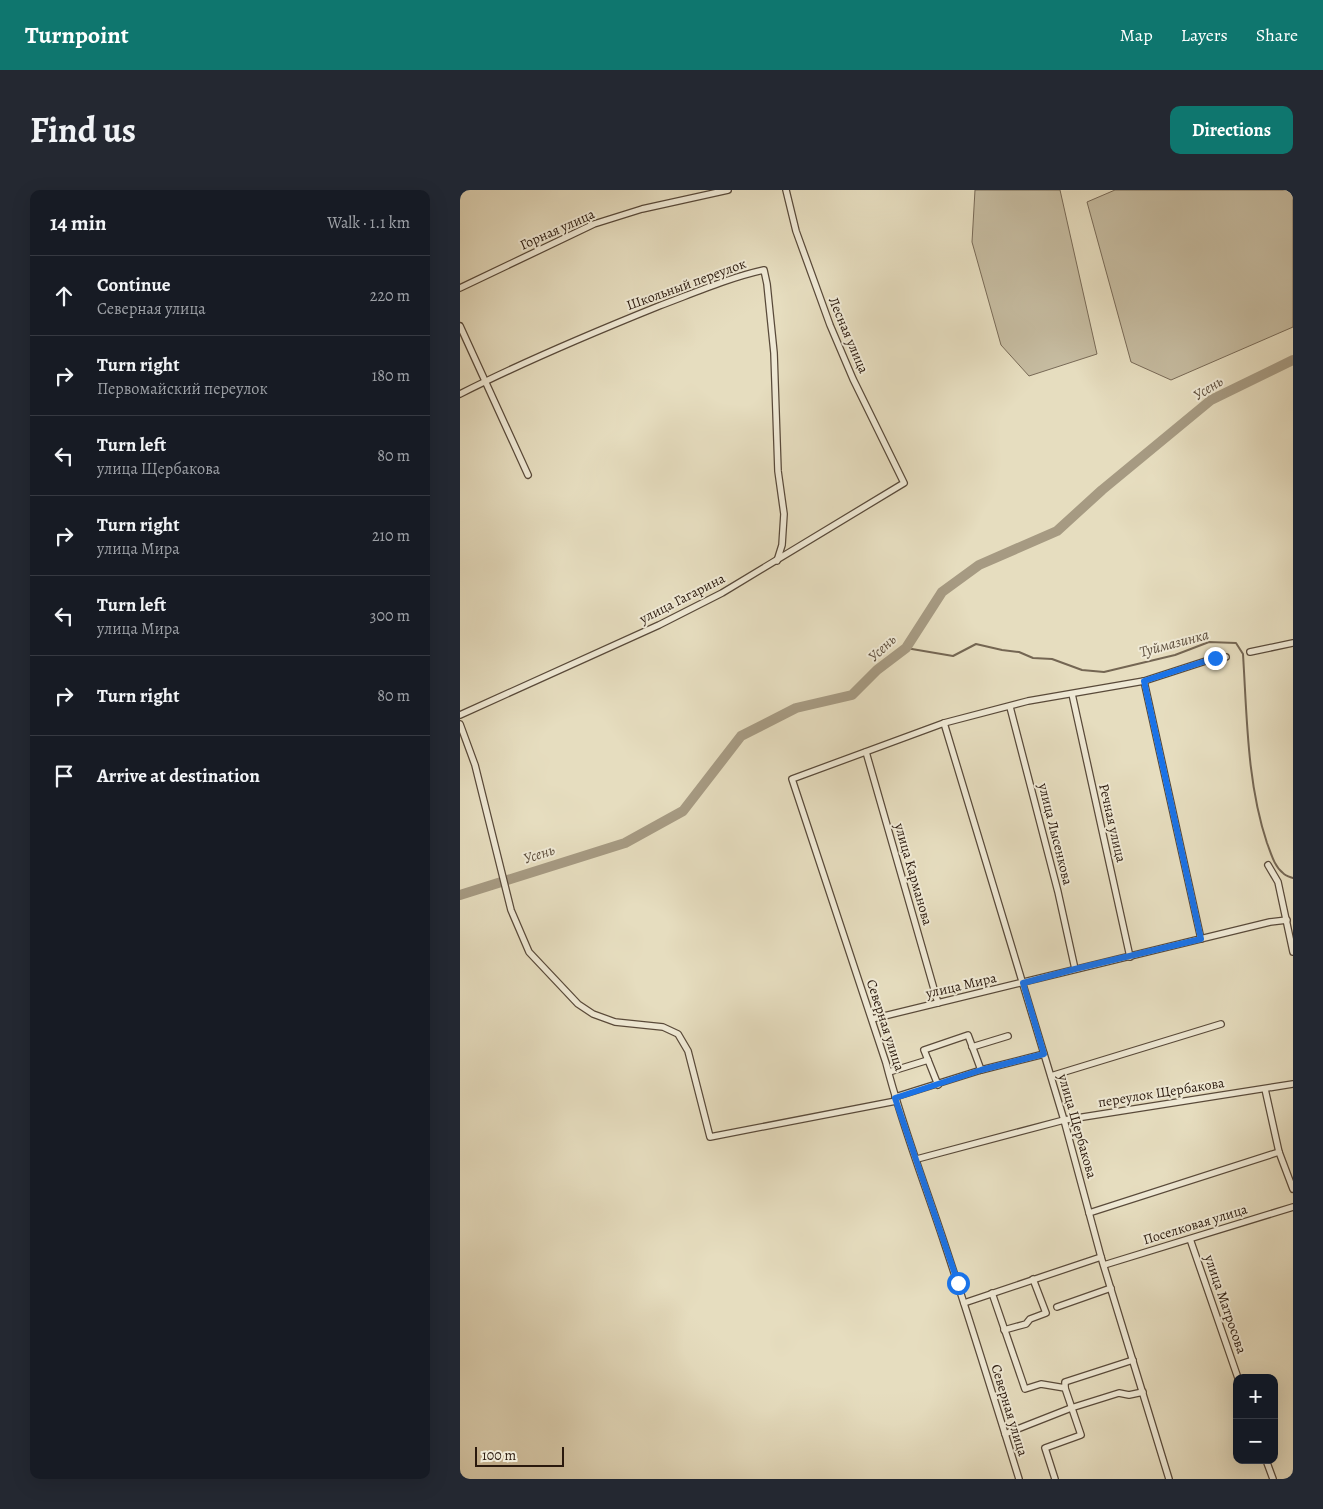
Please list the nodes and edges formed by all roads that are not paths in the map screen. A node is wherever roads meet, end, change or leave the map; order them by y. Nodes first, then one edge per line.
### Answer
1 (728, 190) edge
2 (786, 190) edge
3 (460, 288) edge
4 (460, 326) edge
5 (486, 381) junction
6 (460, 394) edge
7 (528, 475) dead end
8 (904, 483) joint
9 (777, 561) junction
10 (1293, 643) edge
11 (1250, 652) dead end
12 (1226, 657) dead end
13 (1144, 681) junction
14 (1072, 694) junction
15 (1010, 707) junction
16 (460, 715) edge
17 (944, 723) junction
18 (460, 724) edge
19 (866, 752) junction
20 (1268, 865) dead end
21 (1287, 920) junction
22 (1201, 939) junction
23 (1293, 952) edge
24 (1130, 957) junction
25 (1075, 969) junction
26 (1023, 983) junction
27 (938, 1003) junction
28 (872, 1019) junction
29 (1221, 1024) dead end
30 (1008, 1036) dead end
31 (972, 1047) junction
32 (1044, 1054) junction
33 (928, 1060) junction
34 (981, 1070) junction
35 (889, 1072) junction
36 (1051, 1076) junction
37 (938, 1084) junction
38 (1293, 1084) edge
39 (1265, 1089) junction
40 (895, 1099) junction
41 (1064, 1120) junction
42 (1279, 1152) junction
43 (917, 1159) junction
44 (1293, 1189) edge
45 (1293, 1207) edge
46 (1089, 1213) junction
47 (1190, 1239) junction
48 (1101, 1257) junction
49 (1104, 1265) junction
50 (1033, 1279) junction
51 (1111, 1288) junction
52 (992, 1293) junction
53 (964, 1303) junction
54 (1057, 1307) dead end
55 (1004, 1330) junction
56 (1133, 1360) junction
57 (1237, 1374) edge
58 (1065, 1388) junction
59 (1143, 1392) junction
60 (1071, 1408) junction
61 (1005, 1434) junction
62 (1267, 1464) edge
63 (1019, 1479) edge
64 (1055, 1479) edge
65 (1169, 1479) edge
66 (1273, 1479) edge

1 - 3 street, Горная улица
2 - 8 street, Лесная улица
4 - 5 street
5 - 6 street, Школьный переулок
5 - 7 street
5 - 9 street, Школьный переулок
8 - 9 street, улица Гагарина
9 - 16 street, улица Гагарина
10 - 11 street
12 - 13 street
13 - 14 street
13 - 22 street
14 - 15 street
14 - 24 street, Речная улица
15 - 17 street
15 - 25 street, улица Лысенкова
17 - 19 street
17 - 26 street, улица Щербакова
18 - 40 street
19 - 27 street, улица Карманова
19 - 28 street, Северная улица
20 - 21 street
21 - 22 street, улица Мира
21 - 23 street
22 - 24 street, улица Мира
24 - 25 street, улица Мира
25 - 26 street, улица Мира
26 - 27 street, улица Мира
26 - 32 street, улица Щербакова
27 - 28 street, улица Мира
28 - 35 street, Северная улица
29 - 36 street
30 - 31 street
31 - 33 street
31 - 34 street
32 - 34 street
32 - 36 street, улица Щербакова
33 - 35 street
33 - 37 street
34 - 37 street
35 - 40 street, Северная улица
36 - 41 street, улица Щербакова
37 - 40 street
38 - 39 street, переулок Щербакова
39 - 41 street, переулок Щербакова
39 - 42 street
40 - 43 street, Северная улица
41 - 43 street, переулок Щербакова
41 - 46 street, улица Щербакова
42 - 44 street
42 - 46 street
43 - 53 street, Северная улица
45 - 47 street, Поселковая улица
46 - 48 street, улица Щербакова
47 - 49 street, Поселковая улица
47 - 57 street, улица Матросова
48 - 49 street, улица Щербакова
48 - 50 street
49 - 51 street, улица Щербакова
50 - 52 street
50 - 55 street
51 - 54 street
51 - 56 street, улица Щербакова
52 - 53 street
52 - 55 street
53 - 61 street, Северная улица
55 - 58 street
56 - 58 street
56 - 59 street, улица Щербакова
58 - 60 street
59 - 60 street
59 - 65 street, улица Щербакова
60 - 61 street
60 - 64 street
61 - 63 street, Северная улица
62 - 66 street

